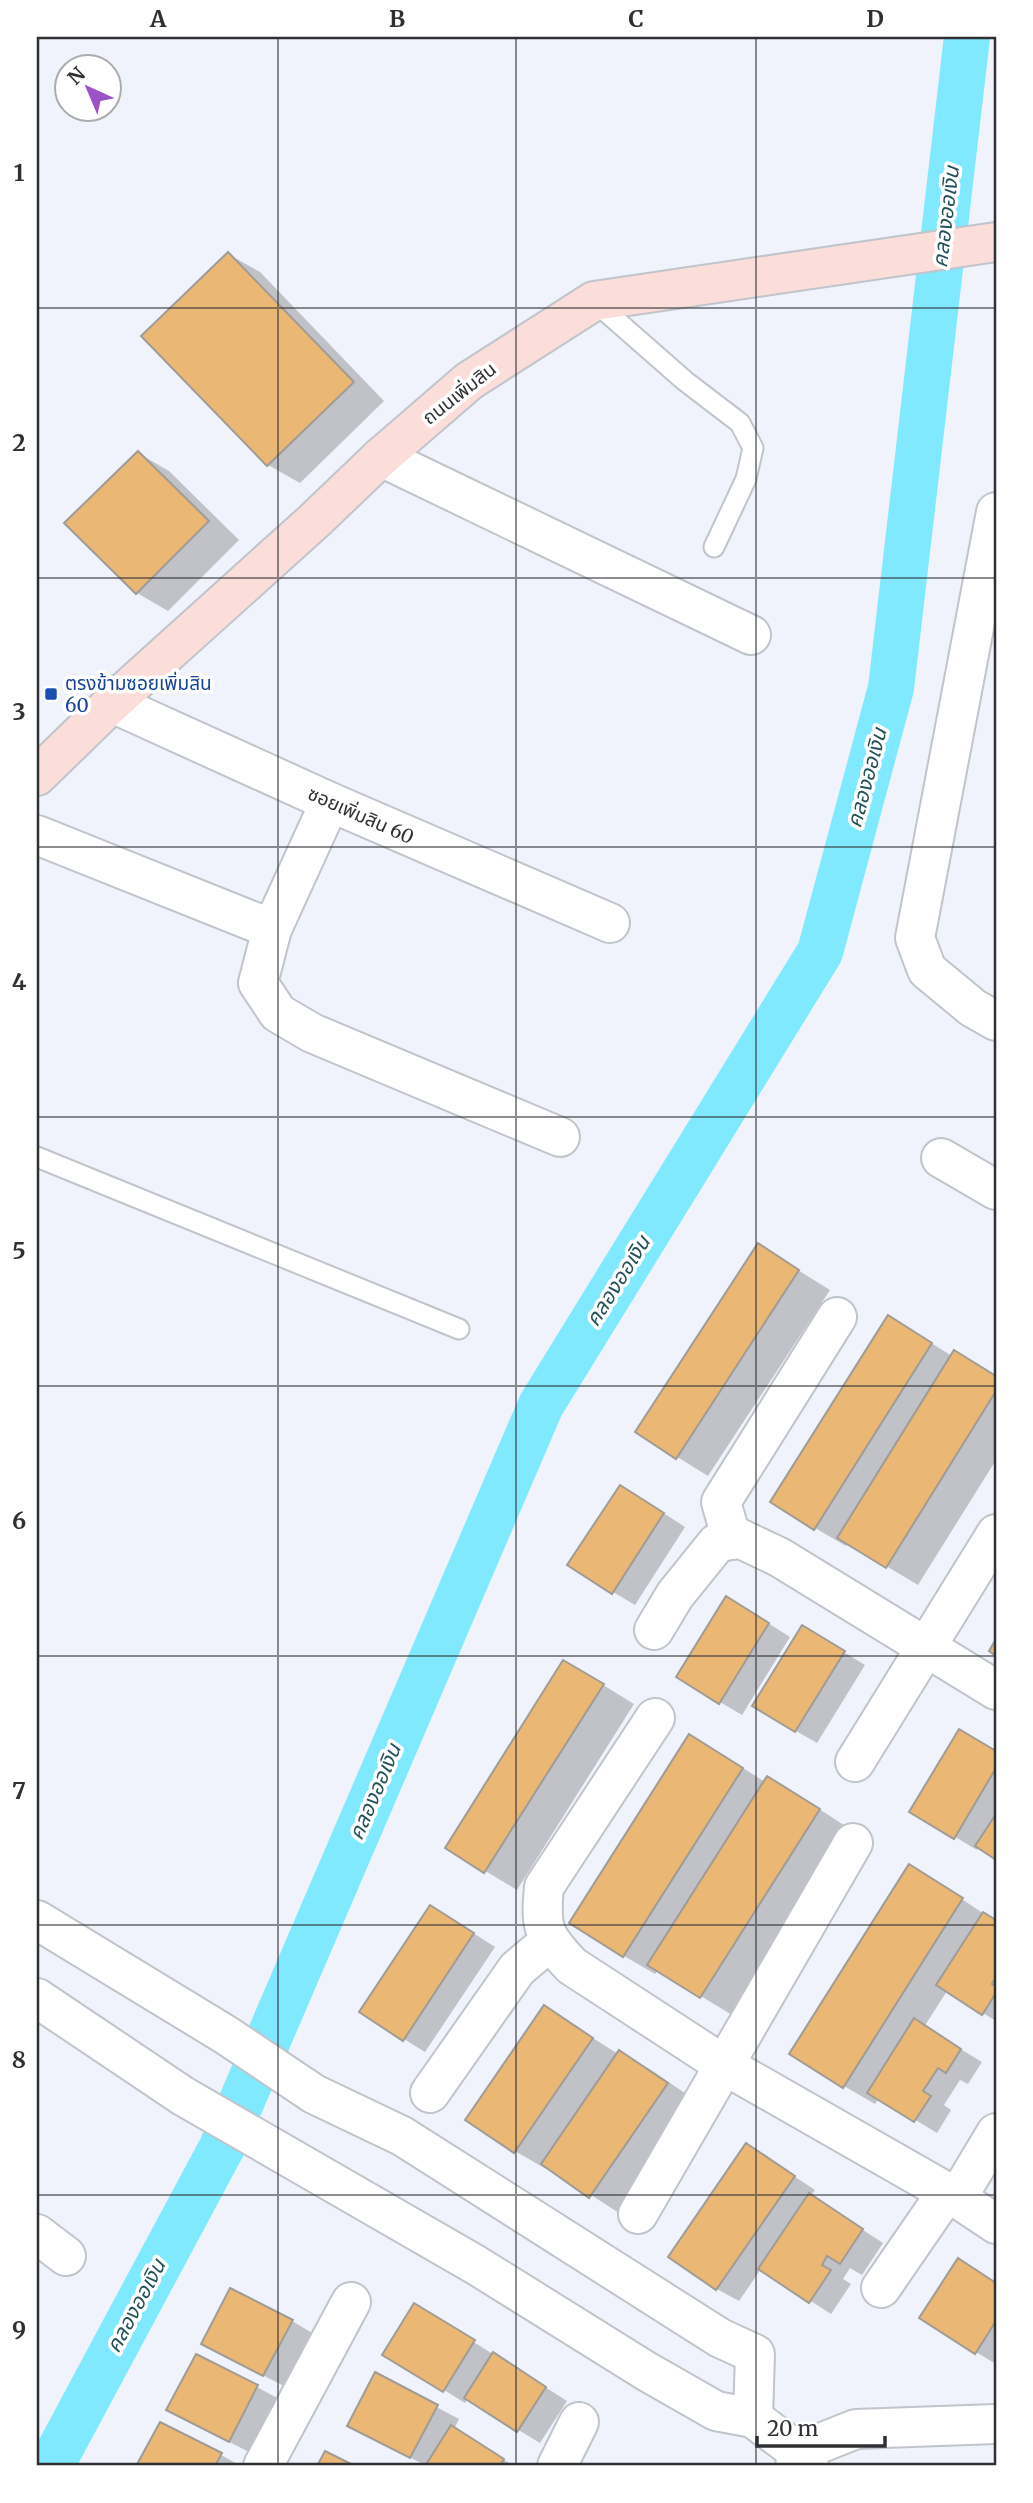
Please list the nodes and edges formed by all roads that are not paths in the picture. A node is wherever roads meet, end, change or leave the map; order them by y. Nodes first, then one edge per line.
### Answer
1 (996, 242) edge
2 (594, 301) junction
3 (381, 457) junction
4 (996, 512) edge
5 (714, 547) dead end
6 (751, 635) dead end
7 (112, 703) junction
8 (37, 776) edge
9 (330, 802) junction
10 (37, 835) edge
11 (610, 923) dead end
12 (272, 929) junction
13 (996, 1021) edge
14 (560, 1137) dead end
15 (37, 1157) edge
16 (941, 1158) dead end
17 (996, 1190) edge
18 (837, 1317) dead end
19 (459, 1329) dead end
20 (996, 1534) edge
21 (732, 1540) junction
22 (654, 1630) dead end
23 (926, 1647) junction
24 (996, 1690) edge
25 (655, 1718) dead end
26 (855, 1762) dead end
27 (853, 1843) dead end
28 (37, 1920) edge
29 (551, 1945) junction
30 (37, 1998) edge
31 (724, 2065) junction
32 (430, 2093) dead end
33 (996, 2133) edge
34 (952, 2195) junction
35 (638, 2214) dead end
36 (996, 2224) edge
37 (881, 2288) dead end
38 (351, 2302) dead end
39 (753, 2418) junction
40 (579, 2422) dead end
41 (996, 2424) edge
42 (801, 2462) edge
43 (263, 2466) edge
44 (557, 2466) edge

1 - 2 street, ถนนเพิ่มสิน
2 - 3 street, ถนนเพิ่มสิน
2 - 5 lane
3 - 6 street
3 - 7 street, ถนนเพิ่มสิน
4 - 13 street
7 - 8 street, ถนนเพิ่มสิน
7 - 9 street, ซอยเพิ่มสิน 60
9 - 11 street, ซอยเพิ่มสิน 60
9 - 12 street
10 - 12 street
12 - 14 street
15 - 19 lane
16 - 17 street
18 - 21 street
20 - 23 street
21 - 22 street
21 - 23 street
23 - 24 street
23 - 26 street
25 - 29 street
27 - 31 street
28 - 39 street
29 - 31 street
29 - 32 street
30 - 39 street
31 - 34 street
31 - 35 street
33 - 34 street
34 - 36 street
34 - 37 street
38 - 43 street
39 - 42 street
40 - 44 street
41 - 42 street

